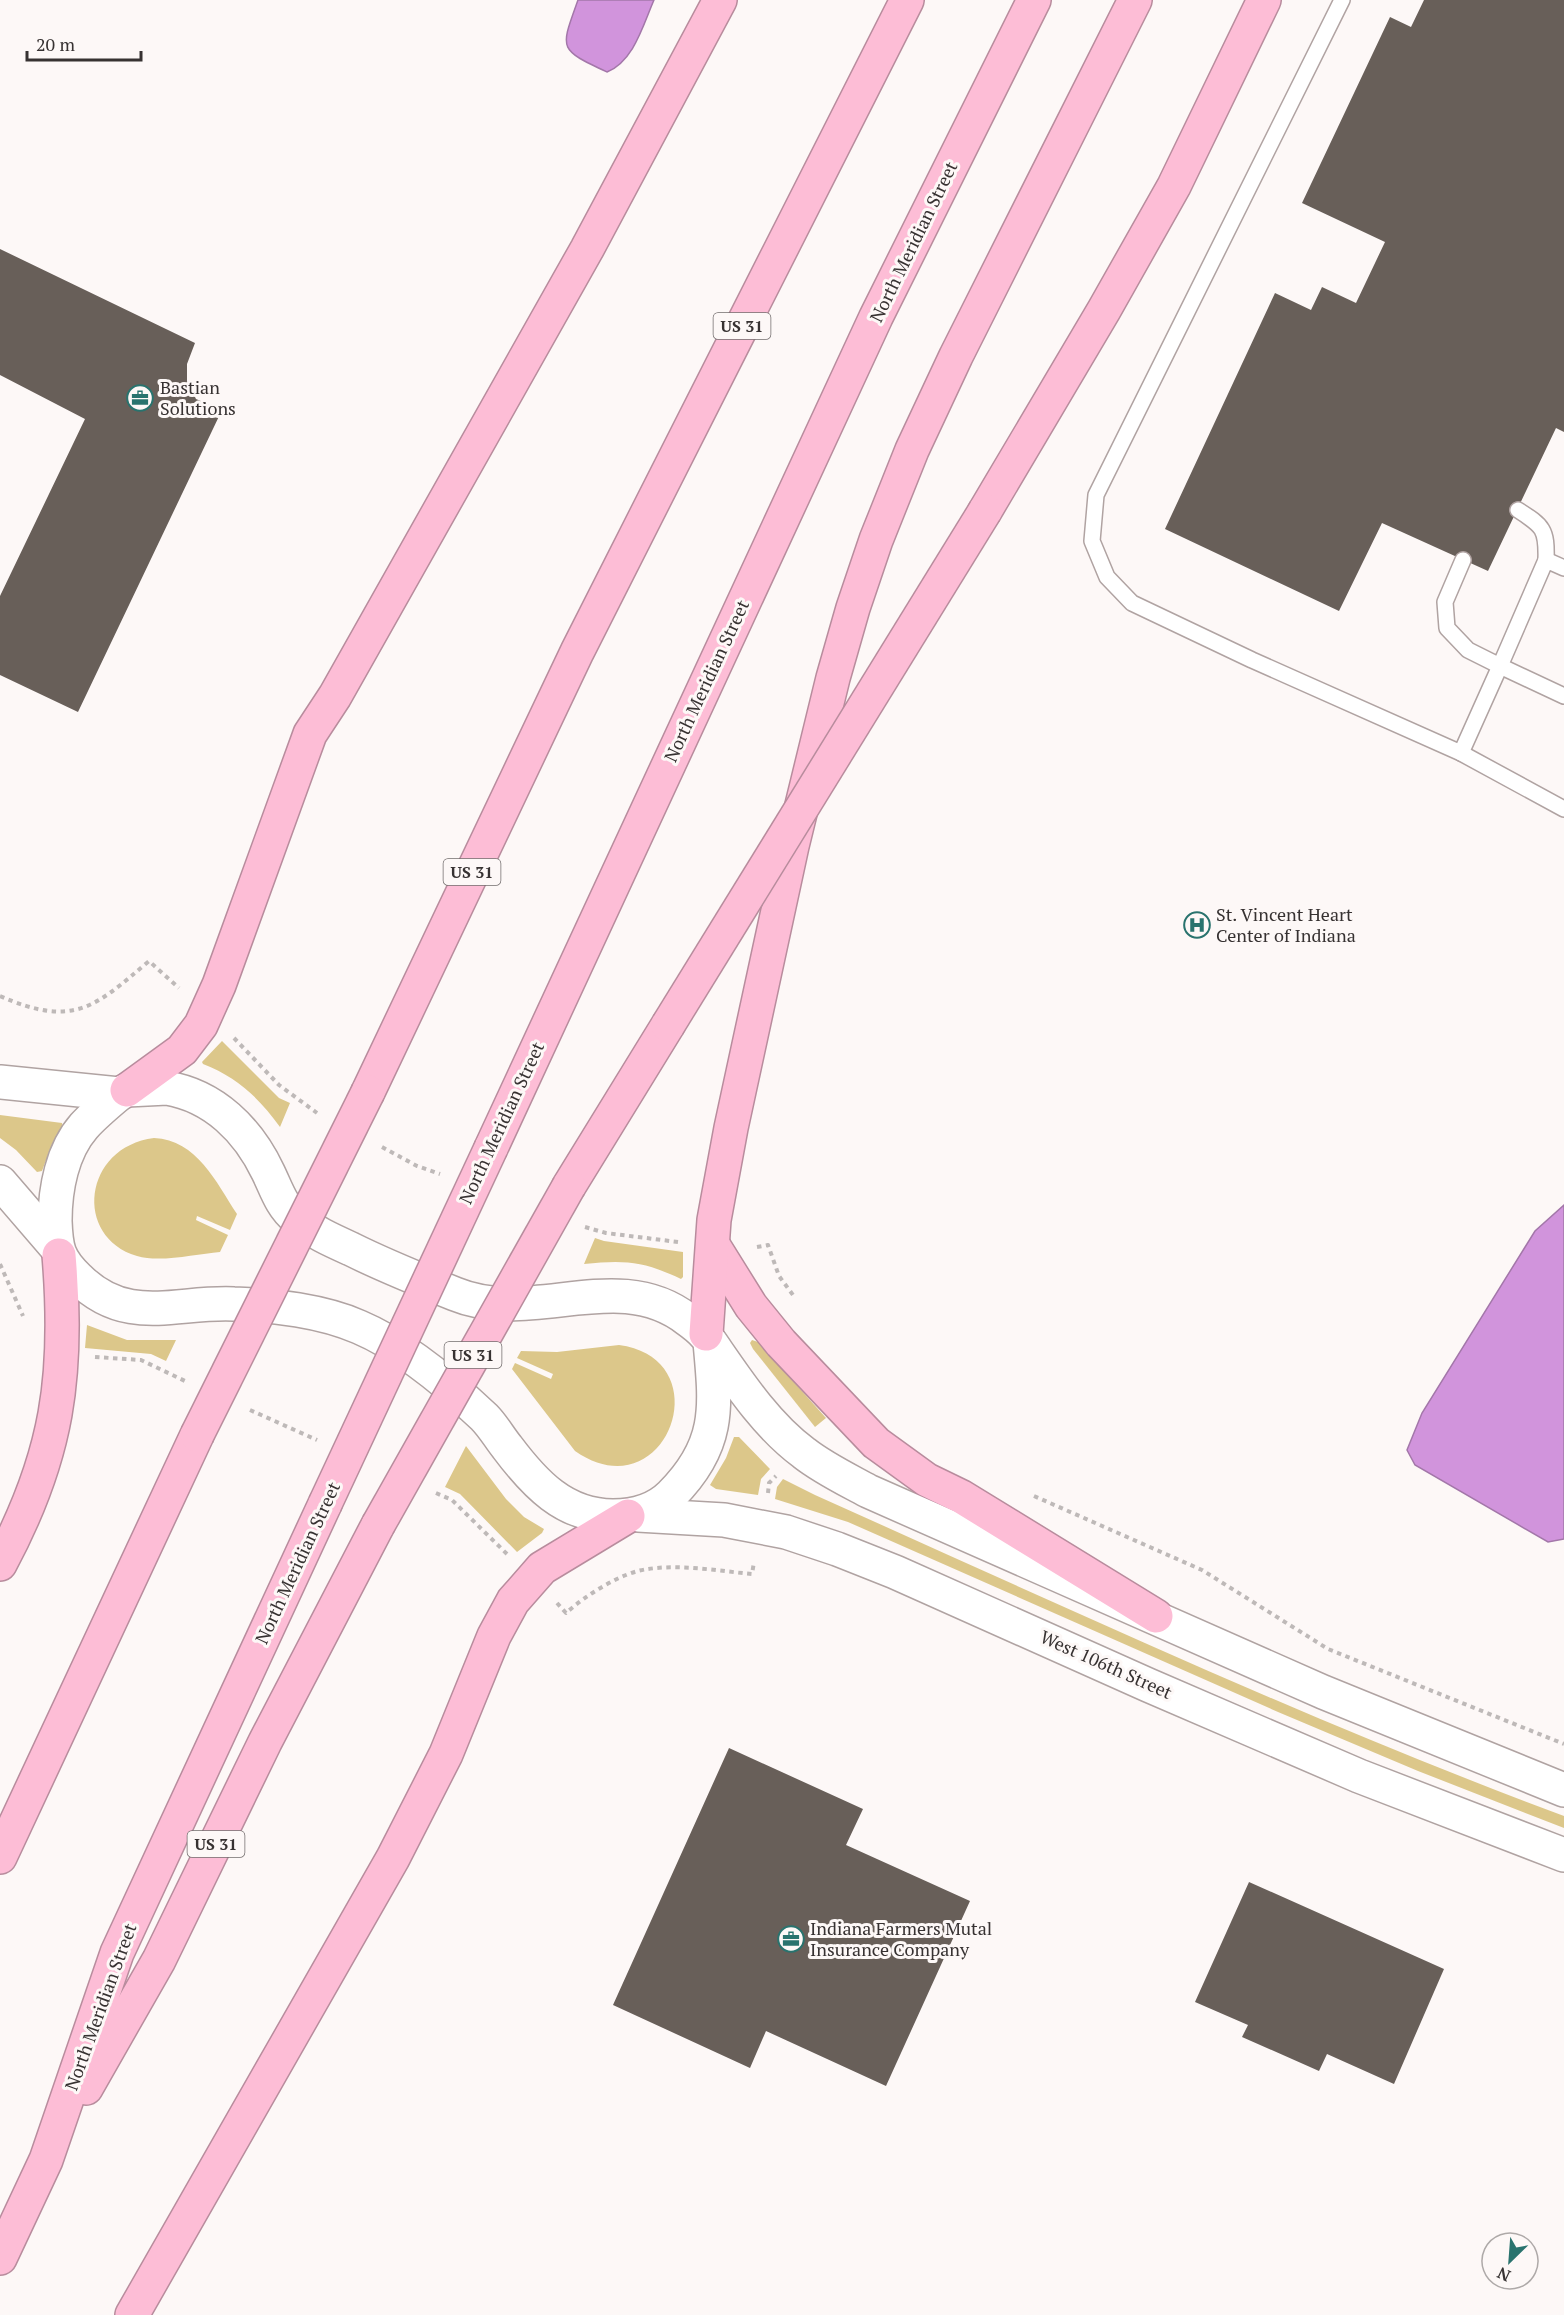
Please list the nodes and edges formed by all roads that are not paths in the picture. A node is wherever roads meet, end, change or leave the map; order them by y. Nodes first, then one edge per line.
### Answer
1 (720, 0) edge
2 (907, 0) edge
3 (1034, 0) edge
4 (1135, 0) edge
5 (1264, 0) edge
6 (1342, 0) edge
7 (1518, 510) dead end
8 (1463, 560) dead end
9 (1546, 560) junction
10 (1564, 568) edge
11 (1500, 666) junction
12 (1564, 696) edge
13 (1461, 753) junction
14 (1564, 809) edge
15 (0, 1082) edge
16 (123, 1092) junction
17 (0, 1182) edge
18 (713, 1245) junction
19 (58, 1251) junction
20 (708, 1338) junction
21 (633, 1515) junction
22 (0, 1564) edge
23 (1156, 1616) junction
24 (1564, 1790) edge
25 (1564, 1855) edge
26 (0, 1857) edge
27 (46, 2160) junction
28 (0, 2258) edge
29 (132, 2315) edge

1 - 16 highway
2 - 26 highway, US 31, bridge
3 - 27 highway, North Meridian Street, bridge
4 - 18 highway
5 - 27 highway, US 31, bridge
6 - 13 lane
7 - 9 lane
8 - 11 lane
9 - 10 lane
9 - 11 lane
11 - 12 lane
11 - 13 lane
13 - 14 lane
15 - 16 street
16 - 19 street
16 - 20 street
17 - 19 street, West 106th Street
18 - 20 highway
18 - 23 highway
19 - 21 street, West 106th Street
19 - 22 highway
20 - 21 street
20 - 23 street
21 - 25 street, West 106th Street
21 - 29 highway
23 - 24 street
27 - 28 highway, North Meridian Street / US 31

